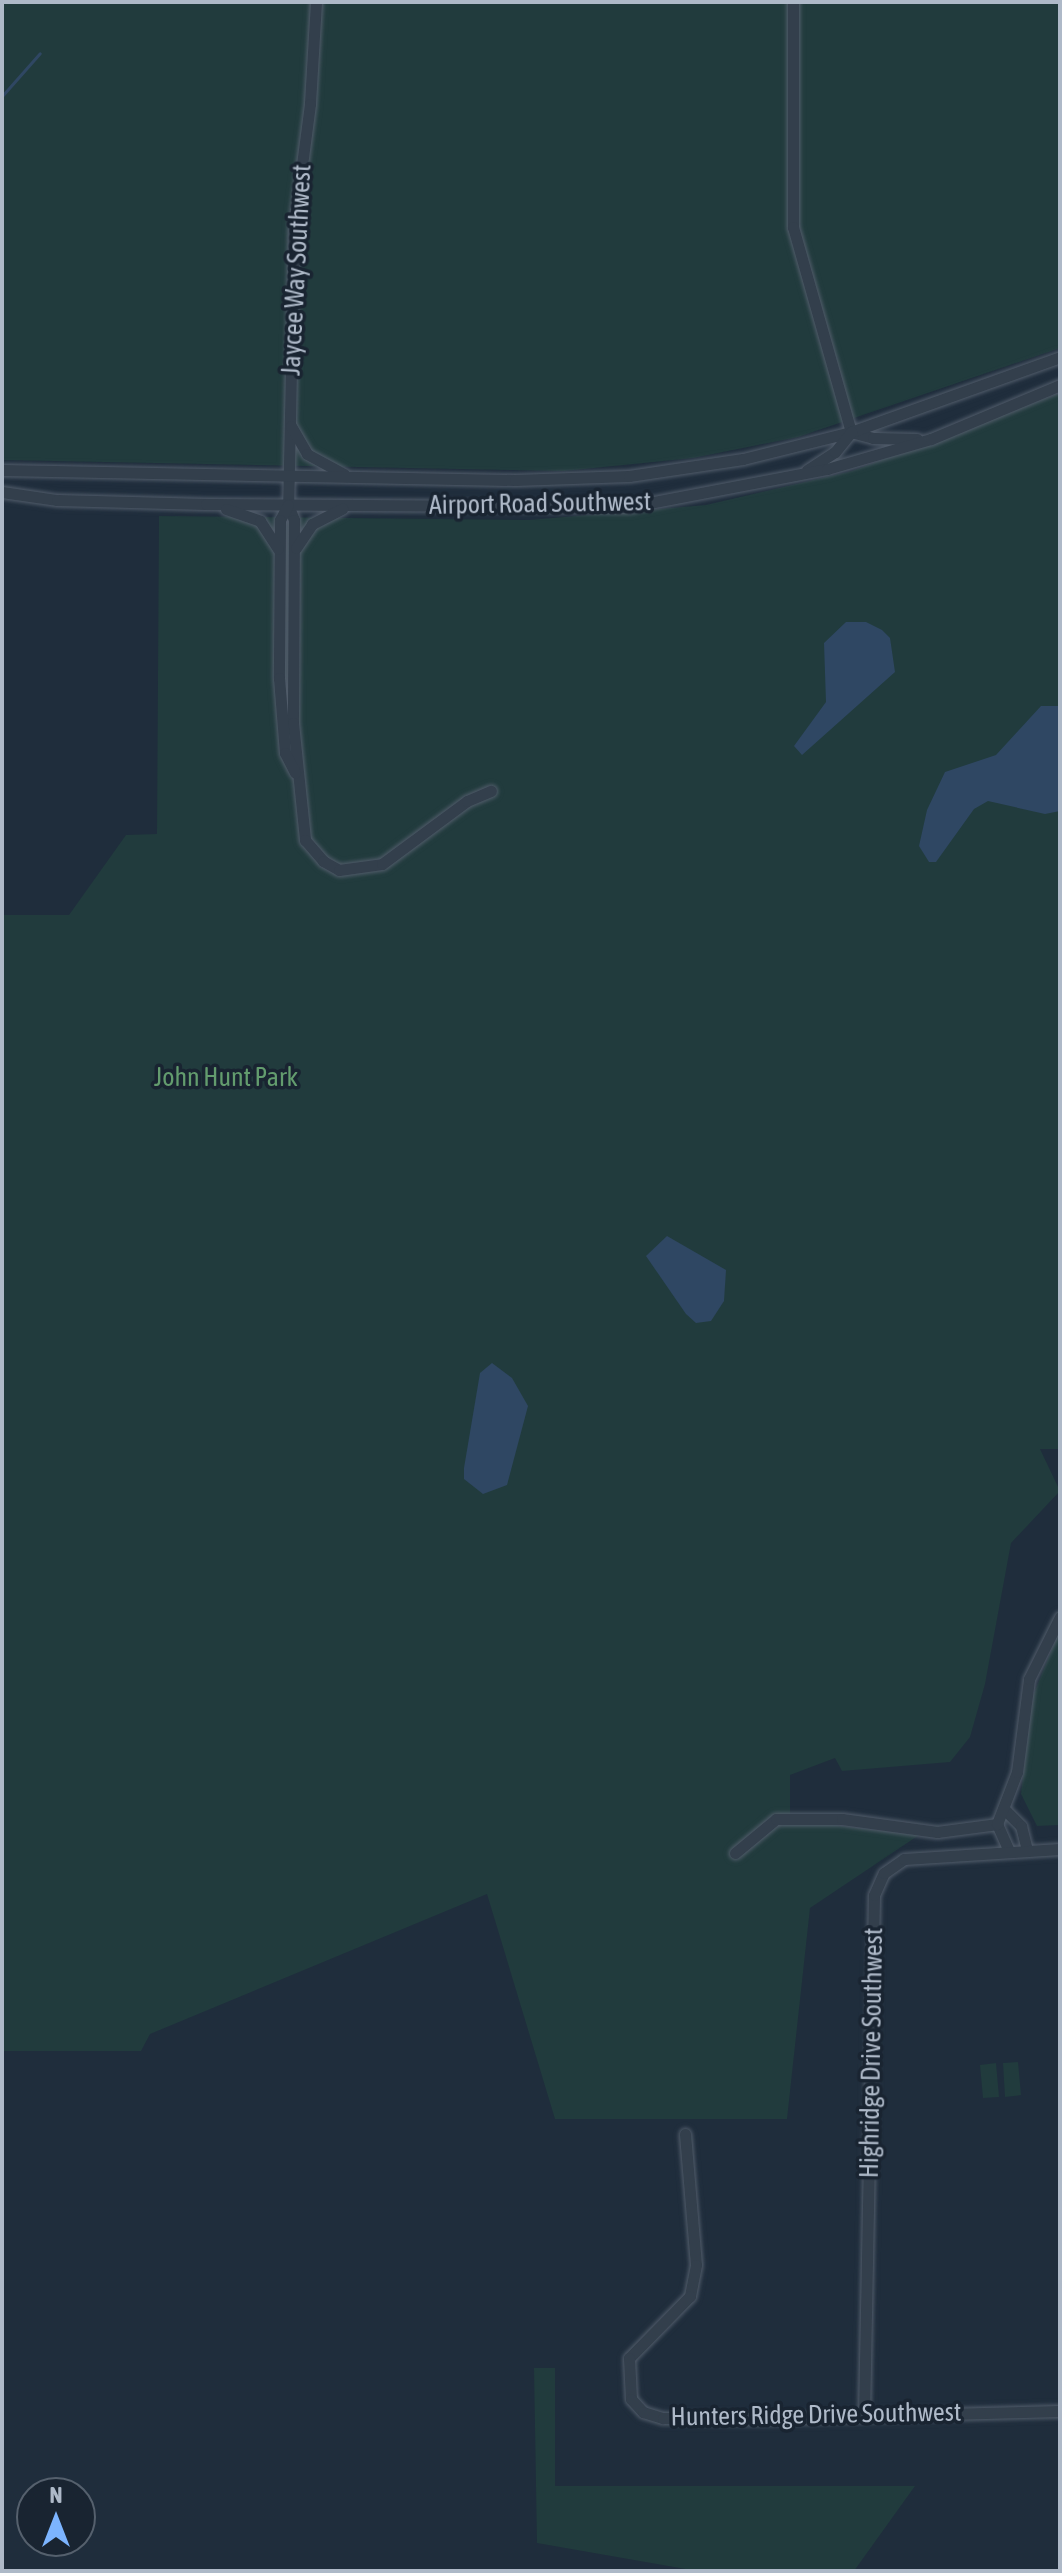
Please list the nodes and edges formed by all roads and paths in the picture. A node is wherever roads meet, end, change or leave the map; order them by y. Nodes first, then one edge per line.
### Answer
1 (316, 2) edge
2 (793, 2) edge
3 (1060, 357) edge
4 (1060, 385) edge
5 (290, 424) junction
6 (851, 432) junction
7 (931, 439) junction
8 (2, 470) edge
9 (289, 477) junction
10 (793, 477) junction
11 (360, 478) junction
12 (2, 492) edge
13 (206, 504) junction
14 (288, 505) junction
15 (361, 506) junction
16 (280, 556) junction
17 (293, 556) junction
18 (297, 777) junction
19 (491, 791) dead end
20 (1060, 1617) edge
21 (1005, 1810) junction
22 (997, 1824) junction
23 (1060, 1849) edge
24 (1027, 1850) junction
25 (1009, 1851) junction
26 (735, 1853) dead end
27 (685, 2134) dead end
28 (1060, 2411) edge
29 (864, 2416) junction

1 - 5 street, Jaycee Way Southwest
2 - 6 street
3 - 6 street, Airport Road Southwest
4 - 7 street, Airport Road Southwest
5 - 9 street, Jaycee Way Southwest
5 - 11 street
6 - 7 street
6 - 10 street
6 - 11 street, Airport Road Southwest
7 - 10 street, Airport Road Southwest
8 - 9 street, Airport Road Southwest
9 - 11 street, Airport Road Southwest
9 - 14 street, Jaycee Way Southwest
10 - 15 street, Airport Road Southwest
12 - 13 street, Airport Road Southwest
13 - 14 street, Airport Road Southwest
13 - 16 street
14 - 15 street, Airport Road Southwest
14 - 16 street
14 - 17 street
15 - 17 street
16 - 18 street
17 - 18 street
18 - 19 street
20 - 21 street
21 - 22 street
21 - 24 street
22 - 25 street
22 - 26 street
23 - 24 street, Highridge Drive Southwest
24 - 25 street, Highridge Drive Southwest
25 - 29 street, Highridge Drive Southwest
27 - 29 street, Hunters Ridge Drive Southwest
28 - 29 street, Hunters Ridge Drive Southwest

